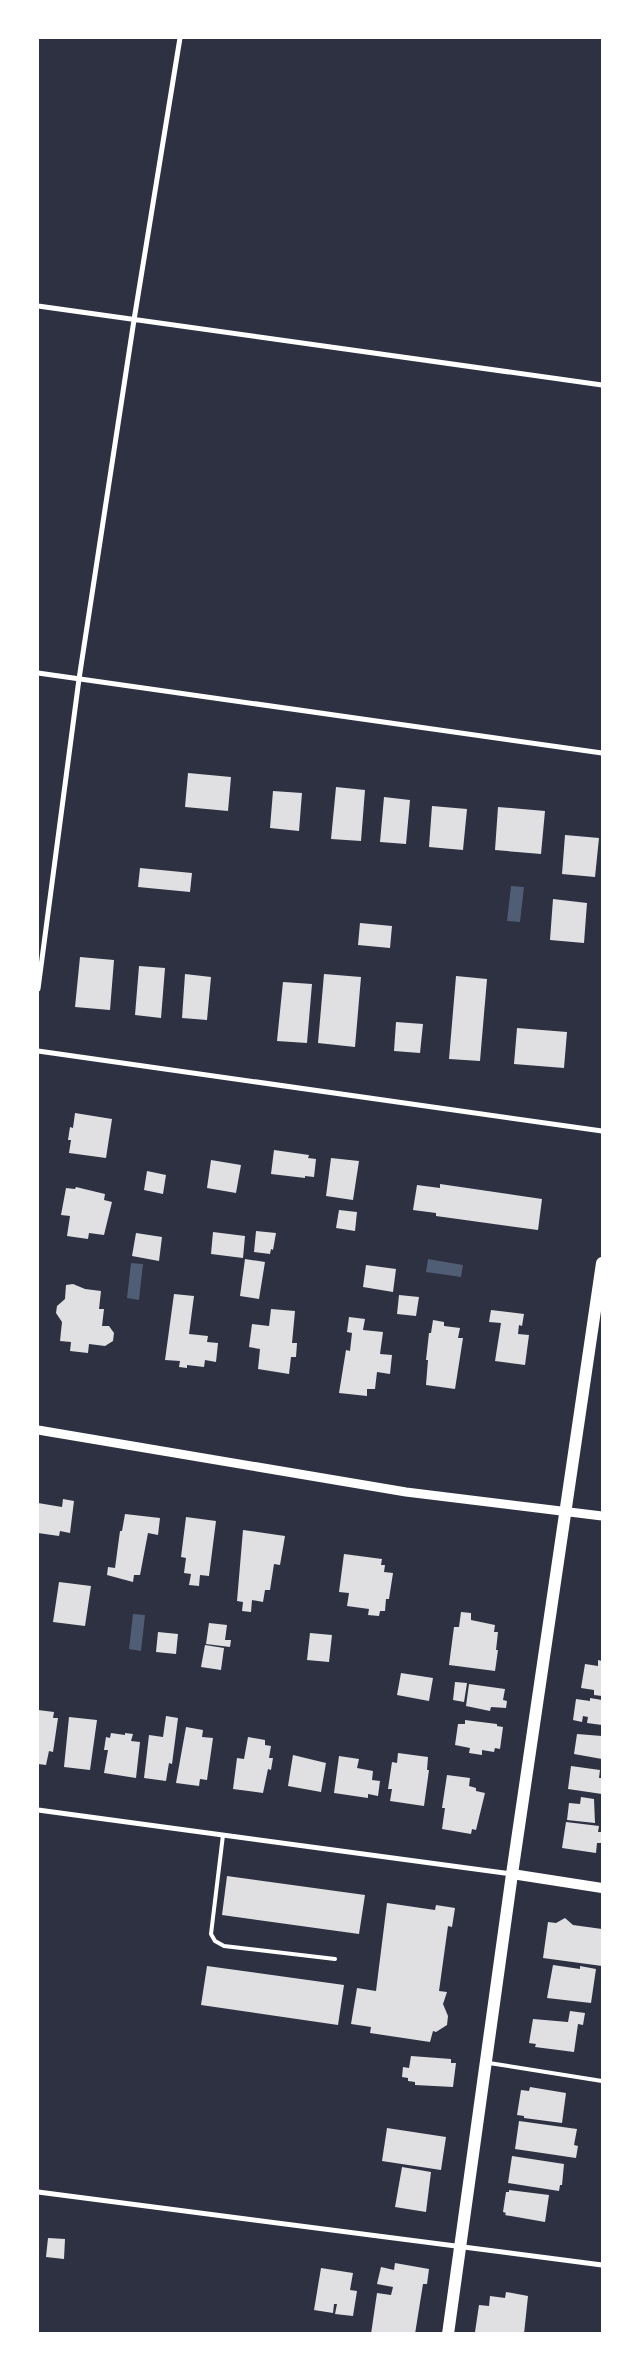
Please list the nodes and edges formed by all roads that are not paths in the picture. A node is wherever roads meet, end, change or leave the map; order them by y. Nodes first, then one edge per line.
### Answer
1 (180, 38) edge
2 (38, 306) edge
3 (134, 320) junction
4 (602, 385) edge
5 (38, 673) edge
6 (79, 679) junction
7 (602, 753) edge
8 (38, 990) edge
9 (38, 1051) edge
10 (602, 1131) edge
11 (602, 1263) edge
12 (38, 1430) edge
13 (566, 1511) junction
14 (602, 1516) edge
15 (38, 1810) edge
16 (222, 1835) junction
17 (512, 1874) junction
18 (602, 1888) edge
19 (335, 1959) dead end
20 (486, 2063) junction
21 (602, 2081) edge
22 (38, 2192) edge
23 (460, 2245) junction
24 (602, 2265) edge
25 (448, 2334) edge

1 - 3 street
2 - 3 street
3 - 4 street
3 - 6 street
5 - 6 street
6 - 7 street
6 - 8 street
9 - 10 street
11 - 13 main road
12 - 13 street
13 - 14 street
13 - 17 main road
15 - 16 street
16 - 17 street
16 - 19 lane
17 - 18 main road
17 - 20 main road
20 - 21 lane
20 - 23 main road
22 - 23 street
23 - 24 street
23 - 25 main road

